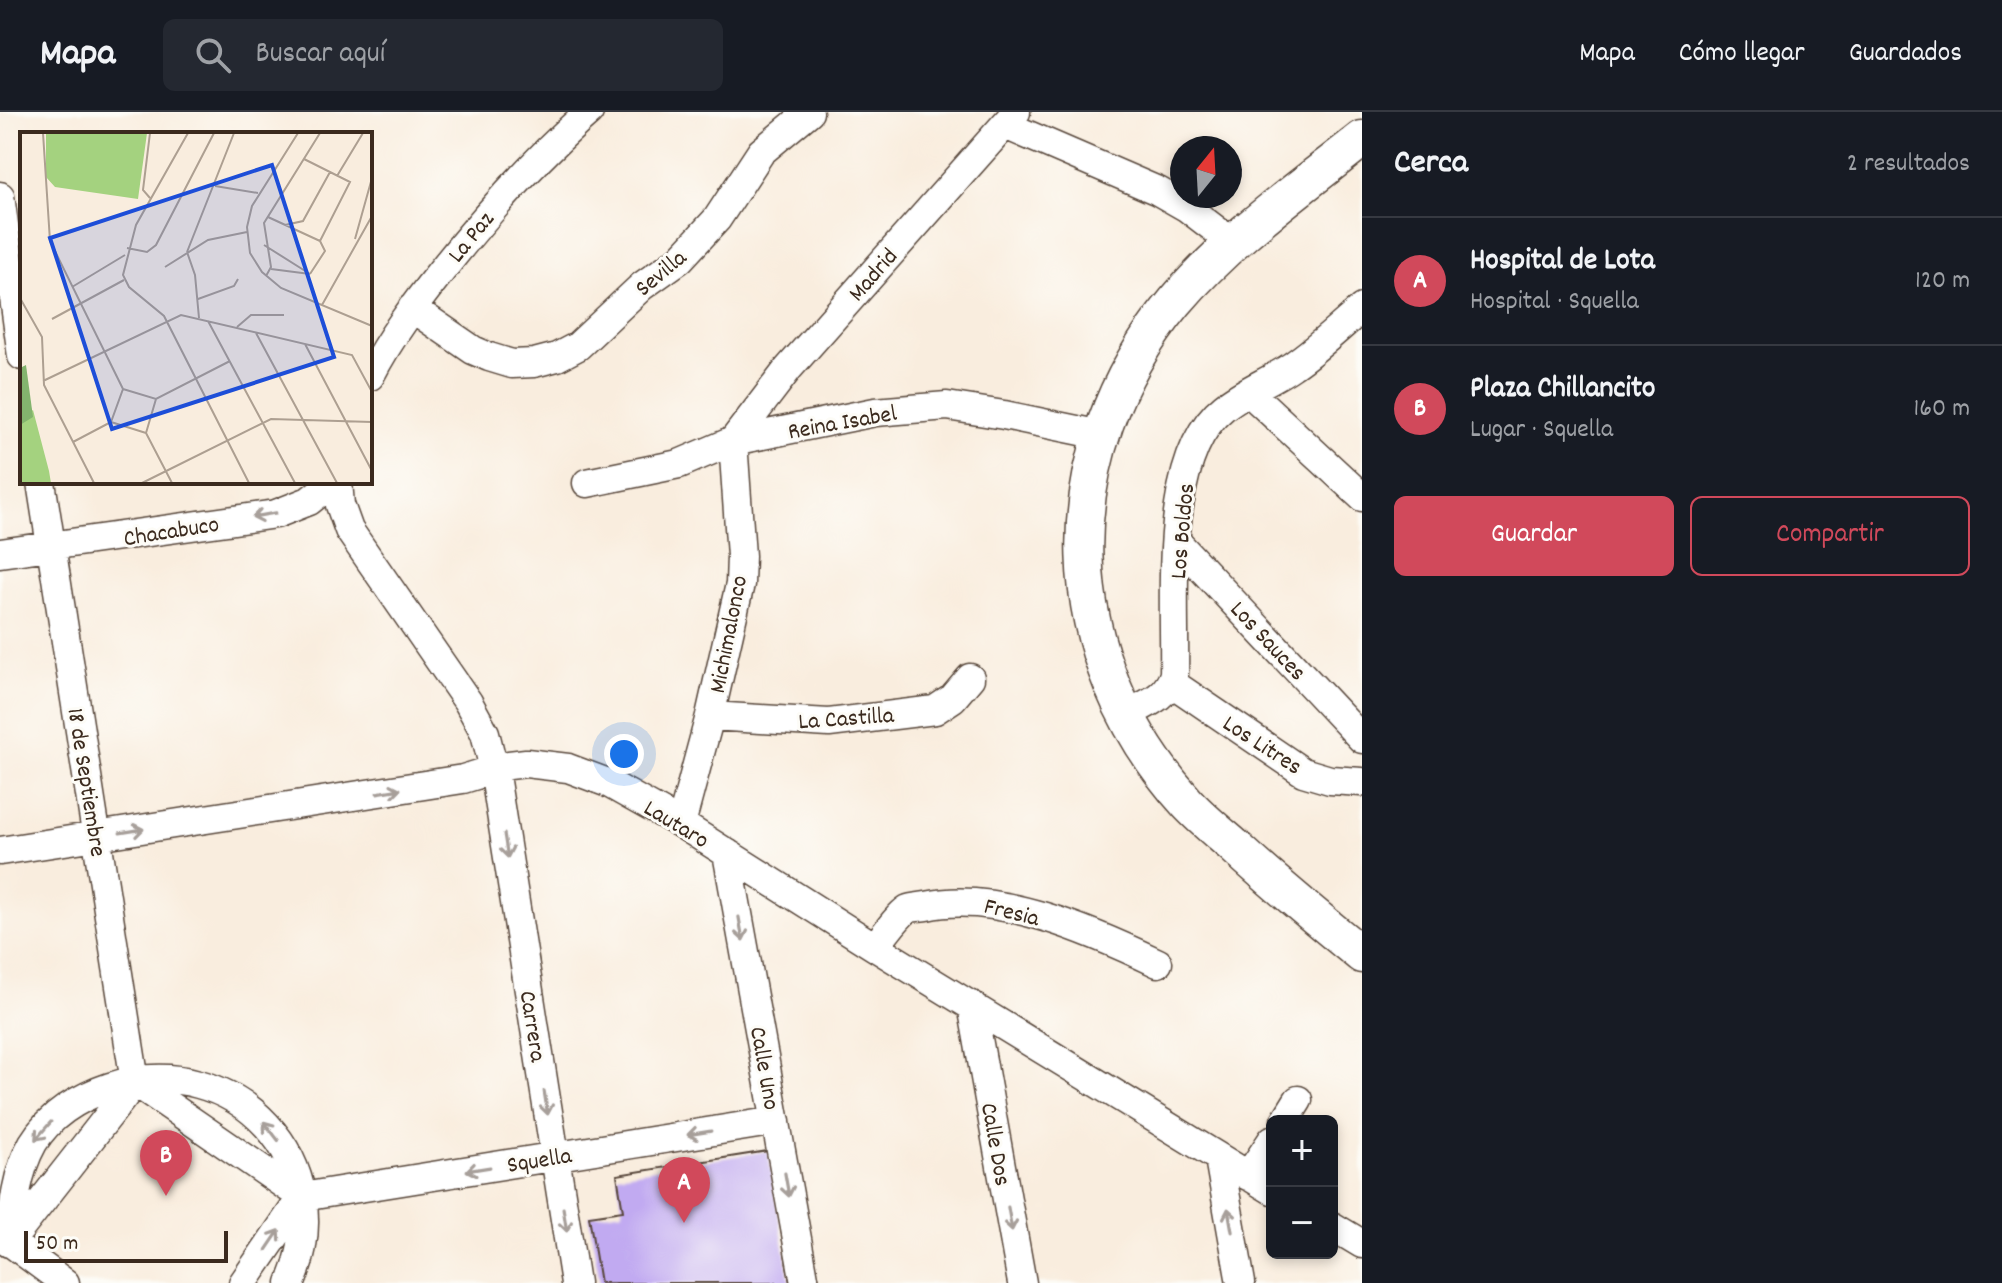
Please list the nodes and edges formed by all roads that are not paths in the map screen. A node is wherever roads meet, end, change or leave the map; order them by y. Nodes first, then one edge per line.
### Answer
1 (589, 112) edge
2 (809, 112) edge
3 (1011, 119) edge
4 (1362, 139) edge
5 (0, 196) edge
6 (1233, 243) junction
7 (412, 308) junction
8 (1362, 308) edge
9 (20, 341) edge
10 (379, 347) edge
11 (372, 370) edge
12 (1249, 392) junction
13 (1101, 435) junction
14 (733, 441) junction
15 (1328, 466) junction
16 (1362, 473) edge
17 (587, 483) dead end
18 (41, 484) edge
19 (333, 484) edge
20 (336, 484) edge
21 (1362, 497) edge
22 (1176, 541) junction
23 (51, 548) junction
24 (0, 553) edge
25 (970, 678) dead end
26 (1172, 683) junction
27 (1125, 715) junction
28 (710, 716) junction
29 (1362, 739) edge
30 (494, 769) junction
31 (1362, 782) edge
32 (681, 824) junction
33 (97, 836) junction
34 (0, 851) edge
35 (727, 853) junction
36 (875, 947) junction
37 (1362, 955) edge
38 (1158, 963) dead end
39 (972, 1005) junction
40 (135, 1082) junction
41 (776, 1121) junction
42 (555, 1156) junction
43 (1219, 1158) junction
44 (1266, 1162) edge
45 (1260, 1183) edge
46 (302, 1197) junction
47 (1338, 1230) edge
48 (5, 1243) edge
49 (1362, 1244) edge
50 (65, 1283) edge
51 (243, 1283) edge
52 (291, 1283) edge
53 (575, 1283) edge
54 (805, 1283) edge
55 (1022, 1283) edge
56 (1241, 1283) edge

1 - 7 street, La Paz
2 - 7 street, Sevilla
3 - 6 street
3 - 14 street, Madrid
4 - 6 main road
5 - 9 street
6 - 13 main road
7 - 10 street, La Paz
8 - 12 street, Los Boldos
10 - 11 street, La Paz
12 - 15 street
12 - 22 street, Los Boldos
13 - 14 street, Reina Isabel
13 - 27 main road
14 - 17 street, Reina Isabel
14 - 28 street, Michimalonco
15 - 16 street
15 - 21 street
18 - 23 street, 18 de Septiembre
19 -> 23 street, Chacabuco
20 - 30 street
22 - 26 street, Los Boldos
22 - 29 street, Los Sauces
23 - 24 street, Chacabuco
23 - 33 street, 18 de Septiembre
25 - 28 street, La Castilla
26 - 27 street
26 - 31 street, Los Litres
27 - 37 main road
28 - 32 street, Michimalonco
30 - 32 street, Lautaro
33 -> 30 street, Lautaro
30 -> 42 street, Carrera
32 - 35 street, Lautaro
33 - 34 street, Lautaro
33 - 40 street, 18 de Septiembre
35 - 36 street, Lautaro
35 -> 41 street, Calle Uno
36 - 38 street, Fresia
36 - 39 street, Lautaro
39 - 43 street, Lautaro
39 -> 55 street, Calle Dos
40 - 46 street
46 -> 40 street
40 - 48 street
40 -> 48 street
41 -> 42 street, Squella
41 -> 54 street, Calle Uno
42 -> 46 street, Squella
42 -> 53 street, Carrera
43 - 45 street, Lautaro
56 -> 43 street
44 - 45 street
51 -> 46 street
46 - 52 street
47 - 49 street
48 - 50 street

